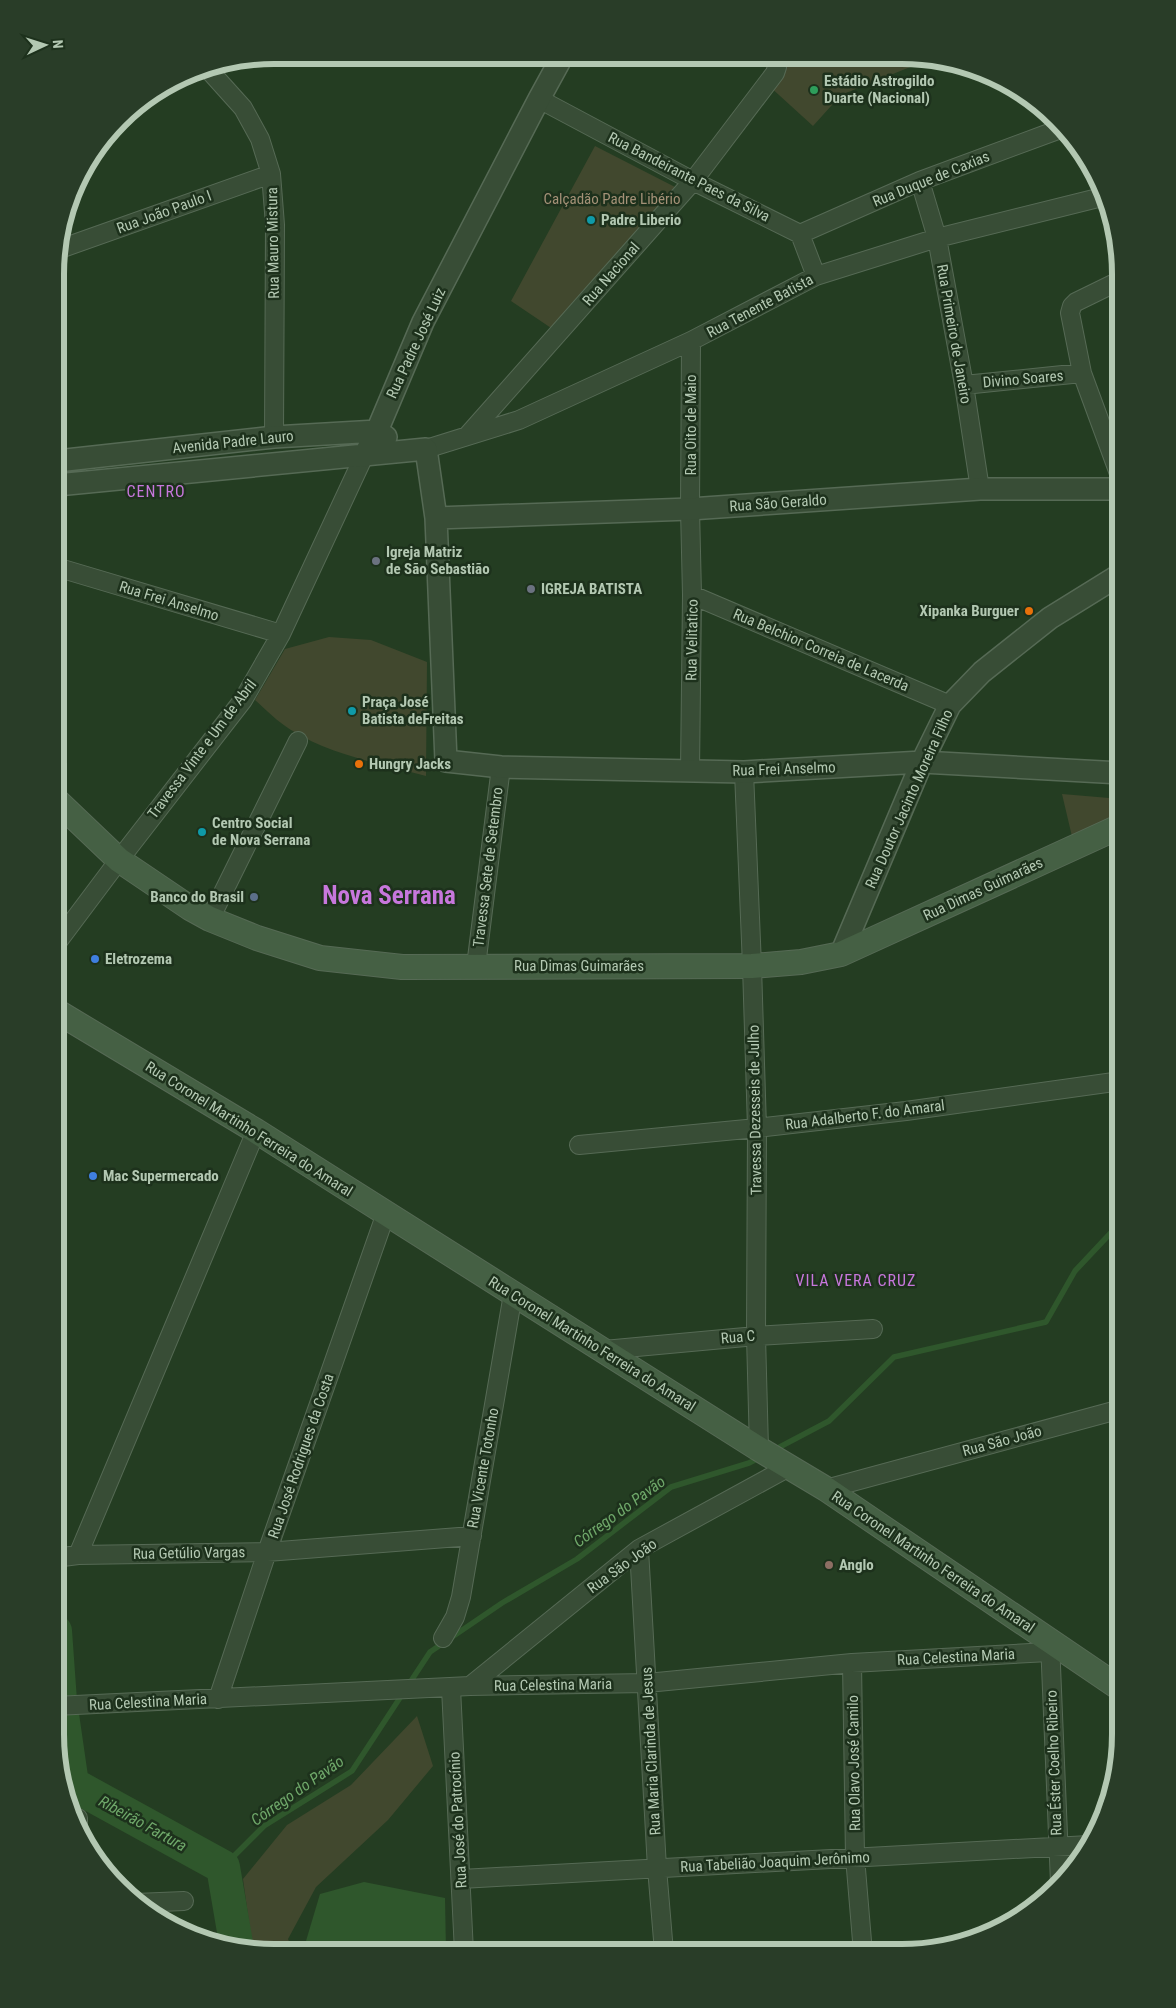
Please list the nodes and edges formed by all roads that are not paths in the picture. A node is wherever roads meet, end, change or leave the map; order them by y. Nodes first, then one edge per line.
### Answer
1 (558, 64) edge
2 (776, 64) edge
3 (212, 73) edge
4 (538, 99) junction
5 (1056, 131) edge
6 (271, 174) junction
7 (693, 181) junction
8 (920, 181) junction
9 (1098, 198) edge
10 (800, 234) junction
11 (937, 238) junction
12 (66, 247) edge
13 (816, 276) junction
14 (1112, 284) edge
15 (691, 342) junction
16 (1082, 373) junction
17 (964, 385) junction
18 (377, 431) junction
19 (468, 436) junction
20 (274, 437) junction
21 (426, 449) junction
22 (404, 451) junction
23 (1112, 454) edge
24 (364, 456) junction
25 (64, 460) edge
26 (64, 484) edge
27 (1112, 488) edge
28 (980, 489) junction
29 (690, 509) junction
30 (436, 518) junction
31 (64, 569) edge
32 (1112, 580) edge
33 (692, 595) junction
34 (281, 634) junction
35 (950, 705) junction
36 (298, 740) dead end
37 (922, 762) junction
38 (501, 767) junction
39 (690, 771) junction
40 (744, 772) junction
41 (1112, 773) edge
42 (64, 808) edge
43 (1112, 830) edge
44 (119, 860) junction
45 (210, 919) junction
46 (64, 933) edge
47 (841, 954) junction
48 (476, 966) junction
49 (752, 966) junction
50 (64, 1016) edge
51 (1112, 1083) edge
52 (757, 1128) junction
53 (256, 1131) junction
54 (579, 1145) dead end
55 (386, 1213) junction
56 (513, 1294) junction
57 (873, 1329) dead end
58 (756, 1336) junction
59 (604, 1350) junction
60 (1112, 1411) edge
61 (760, 1449) junction
62 (788, 1467) junction
63 (826, 1489) junction
64 (472, 1536) junction
65 (639, 1550) junction
66 (267, 1552) junction
67 (66, 1556) edge
68 (443, 1638) dead end
69 (1050, 1647) junction
70 (852, 1663) junction
71 (647, 1683) junction
72 (1112, 1684) edge
73 (470, 1686) junction
74 (451, 1688) junction
75 (218, 1699) junction
76 (64, 1706) edge
77 (1080, 1845) edge
78 (1058, 1846) junction
79 (855, 1857) junction
80 (657, 1868) junction
81 (1059, 1874) edge
82 (461, 1879) junction
83 (184, 1901) dead end
84 (148, 1902) edge
85 (464, 1944) edge
86 (663, 1944) edge
87 (862, 1944) edge

1 - 4 street, Rua Padre José Luiz
2 - 7 street, Rua Nacional
3 - 6 street, Rua Mauro Mistura
4 - 7 street, Rua Bandeirante Paes da Silva
4 - 18 street, Rua Padre José Luiz
5 - 8 street, Rua Duque de Caxias
6 - 12 street, Rua João Paulo I
6 - 20 street, Rua Mauro Mistura
7 - 10 street, Rua Bandeirante Paes da Silva
7 - 19 street, Rua Nacional
8 - 10 street, Rua Duque de Caxias
8 - 11 street, Rua Primeiro de Janeiro
9 - 11 street, Rua Tenente Batista
10 - 13 street
11 - 13 street, Rua Tenente Batista
11 - 17 street, Rua Primeiro de Janeiro
13 - 15 street, Rua Tenente Batista
14 - 16 street
15 - 19 street, Rua Tenente Batista
15 - 29 street, Rua Oito de Maio
16 - 17 street, Divino Soares
16 - 23 street
17 - 28 street, Rua Primeiro de Janeiro
18 - 20 street, Avenida Padre Lauro
18 - 22 street
18 - 24 street, Rua Padre José Luiz
19 - 21 street, Rua Tenente Batista
20 - 25 street, Avenida Padre Lauro
21 - 22 street, Avenida Padre Lauro
21 - 30 street
22 - 24 street, Avenida Padre Lauro
24 - 26 street, Avenida Padre Lauro
24 - 34 street, Rua Padre José Luiz
27 - 28 street, Rua São Geraldo
28 - 29 street, Rua São Geraldo
29 - 30 street, Rua São Geraldo
29 - 33 street, Rua Velitatico
30 - 38 street, Rua Frei Anselmo
31 - 34 street, Rua Frei Anselmo
32 - 35 street, Rua Doutor Jacinto Moreira Filho
33 - 35 street, Rua Belchior Correia de Lacerda
33 - 39 street, Rua Velitatico
34 - 44 street, Travessa Vinte e Um de Abril
35 - 37 street, Rua Doutor Jacinto Moreira Filho
36 - 45 street
37 - 40 street, Rua Frei Anselmo
37 - 41 street, Rua Frei Anselmo
37 - 47 street, Rua Doutor Jacinto Moreira Filho
38 - 39 street, Rua Frei Anselmo
38 - 48 street, Travessa Sete de Setembro
39 - 40 street, Rua Frei Anselmo
40 - 49 street, Travessa Dezesseis de Julho
42 - 44 main road, Rua Dimas Guimarães
43 - 47 main road, Rua Dimas Guimarães
44 - 45 main road, Rua Dimas Guimarães
44 - 46 street, Travessa Vinte e Um de Abril
45 - 48 main road, Rua Dimas Guimarães
47 - 49 main road, Rua Dimas Guimarães
48 - 49 main road, Rua Dimas Guimarães
49 - 52 street, Travessa Dezesseis de Julho
50 - 53 main road, Rua Coronel Martinho Ferreira do Amaral
51 - 52 street, Rua Adalberto F. do Amaral
52 - 54 street, Rua Adalberto F. do Amaral
52 - 58 street, Travessa Dezesseis de Julho
53 - 55 main road, Rua Coronel Martinho Ferreira do Amaral
53 - 67 street
55 - 56 main road, Rua Coronel Martinho Ferreira do Amaral
55 - 66 street, Rua José Rodrigues da Costa
56 - 59 main road, Rua Coronel Martinho Ferreira do Amaral
56 - 64 street, Rua Vicente Totonho
57 - 58 street, Rua C
58 - 59 street, Rua C
58 - 61 street, Travessa Dezesseis de Julho
59 - 61 main road, Rua Coronel Martinho Ferreira do Amaral
60 - 63 street, Rua São João
61 - 62 main road, Rua Coronel Martinho Ferreira do Amaral
62 - 63 main road, Rua Coronel Martinho Ferreira do Amaral
62 - 65 street, Rua São João
63 - 69 main road, Rua Coronel Martinho Ferreira do Amaral
64 - 66 street, Rua Getúlio Vargas
64 - 68 street, Rua Vicente Totonho
65 - 71 street, Rua Maria Clarinda de Jesus
65 - 73 street, Rua São João
66 - 67 street, Rua Getúlio Vargas
66 - 75 street, Rua José Rodrigues da Costa
69 - 70 street, Rua Celestina Maria
69 - 72 main road, Rua Coronel Martinho Ferreira do Amaral
69 - 78 street, Rua Éster Coelho Ribeiro
70 - 71 street, Rua Celestina Maria
70 - 79 street, Rua Olavo José Camilo
71 - 73 street, Rua Celestina Maria
71 - 80 street, Rua Maria Clarinda de Jesus
73 - 74 street, Rua Celestina Maria
74 - 75 street, Rua Celestina Maria
74 - 82 street, Rua José do Patrocínio
75 - 76 street, Rua Celestina Maria
77 - 78 street, Rua Tabelião Joaquim Jerônimo
78 - 79 street, Rua Tabelião Joaquim Jerônimo
78 - 81 street, Rua Éster Coelho Ribeiro
79 - 80 street, Rua Tabelião Joaquim Jerônimo
79 - 87 street, Rua Olavo José Camilo
80 - 82 street, Rua Tabelião Joaquim Jerônimo
80 - 86 street, Rua Maria Clarinda de Jesus
82 - 85 street, Rua José do Patrocínio
83 - 84 street

